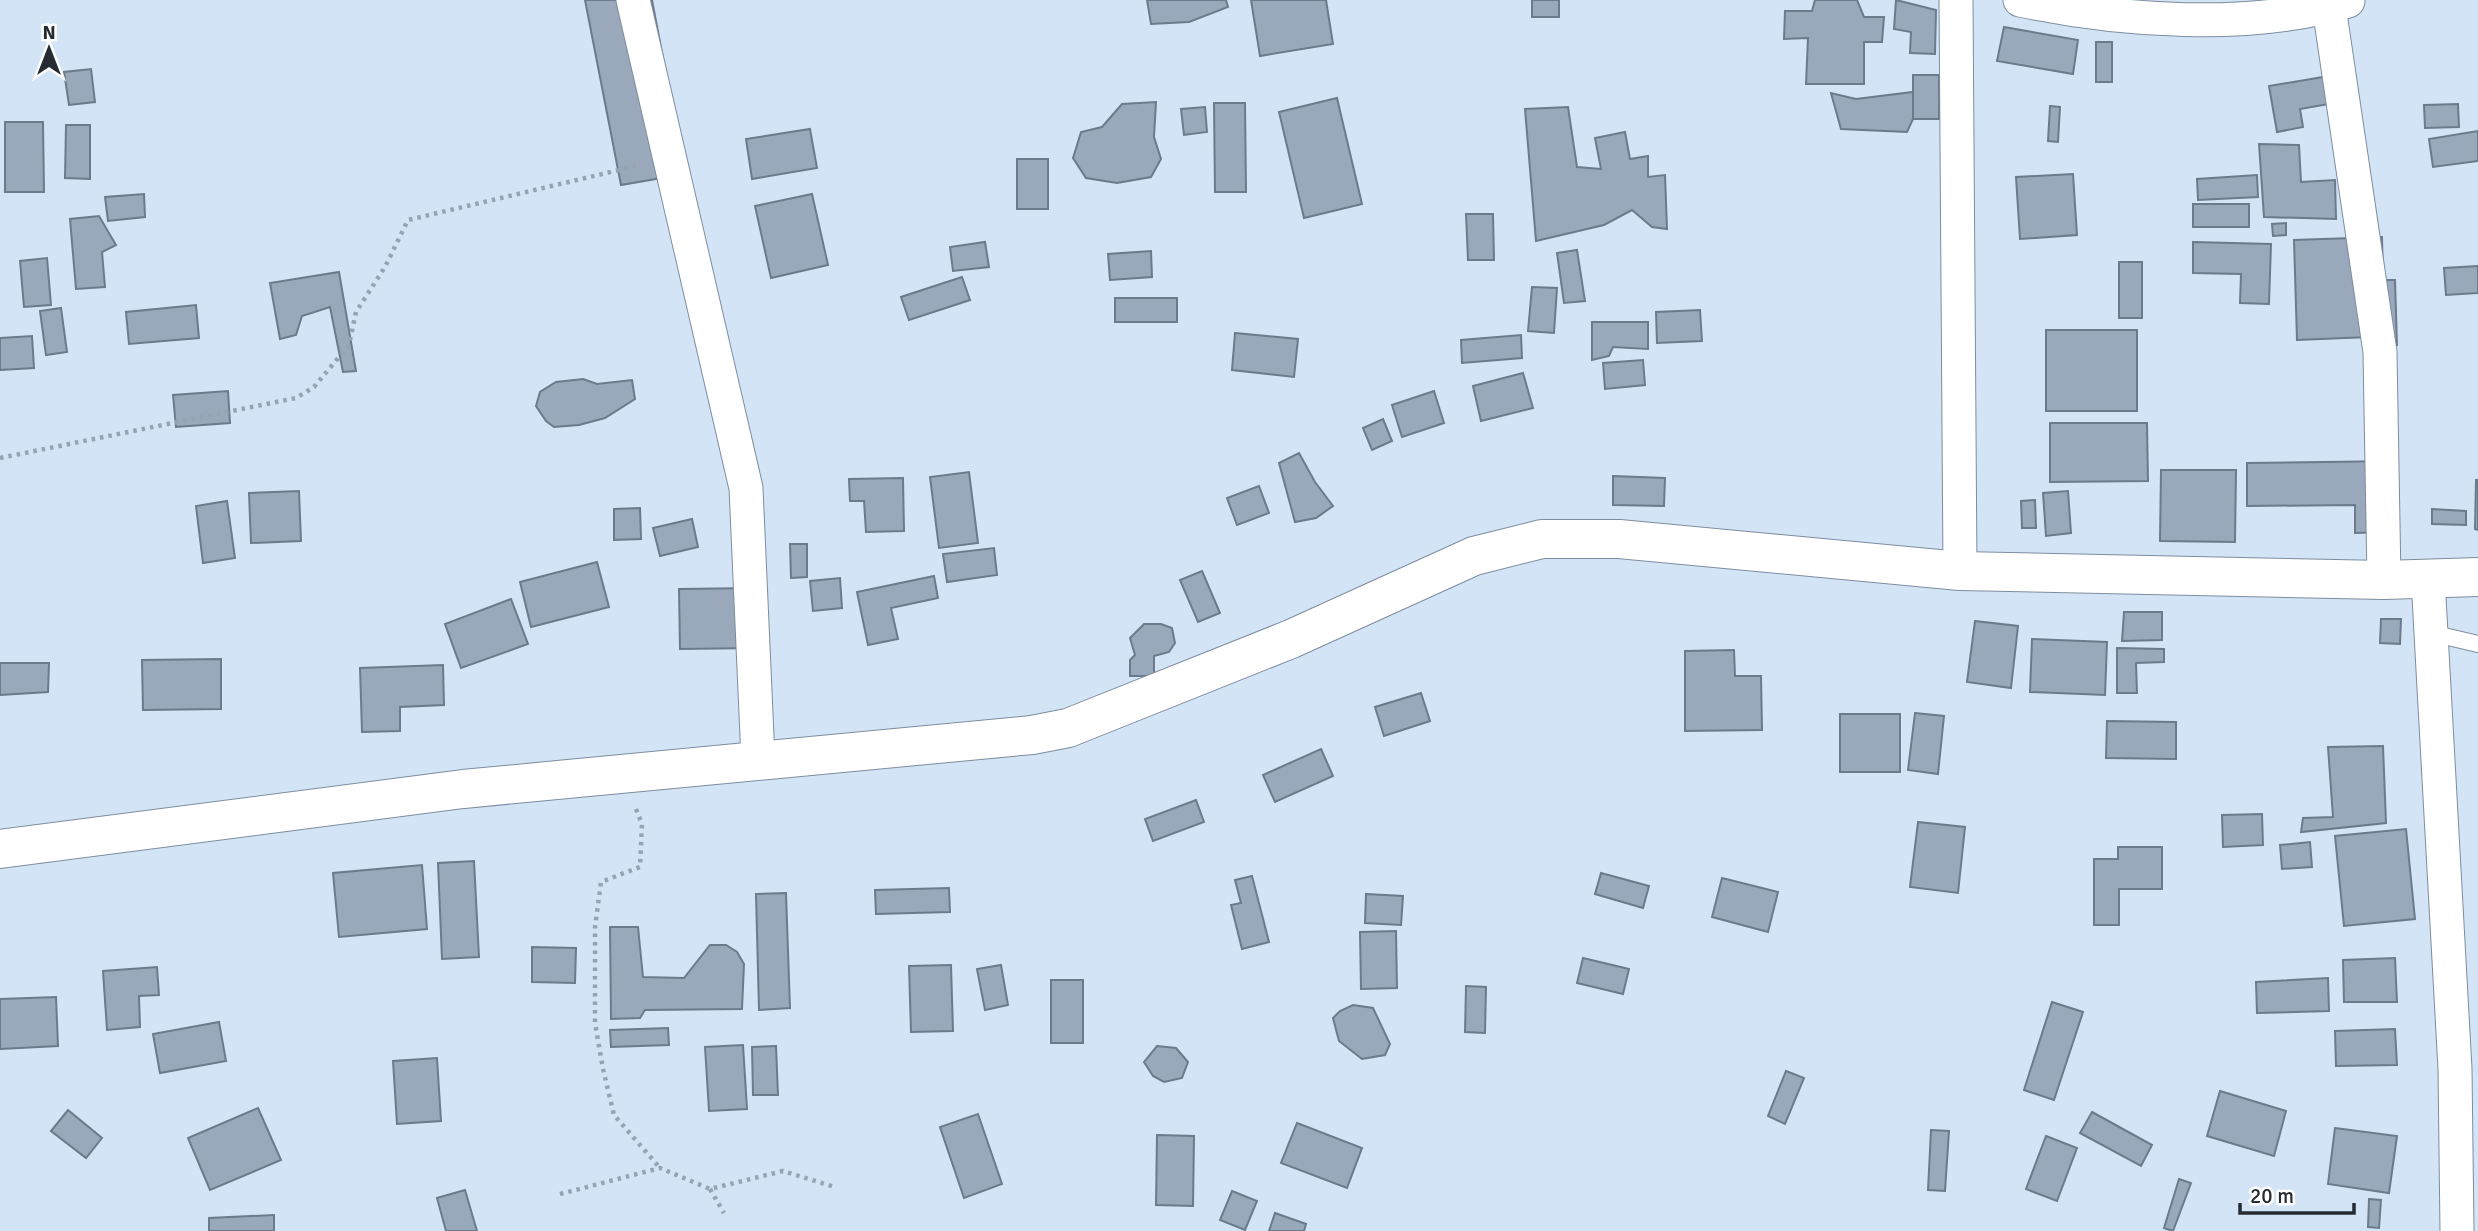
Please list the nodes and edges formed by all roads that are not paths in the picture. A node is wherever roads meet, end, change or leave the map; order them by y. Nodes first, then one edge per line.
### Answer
1 (633, 0) edge
2 (1956, 0) edge
3 (2020, 0) edge
4 (2340, 3) edge
5 (1960, 571) junction
6 (2478, 577) edge
7 (2428, 579) junction
8 (2384, 580) junction
9 (2431, 633) junction
10 (2478, 644) edge
11 (758, 759) junction
12 (0, 849) edge
13 (2467, 1068) edge
14 (2457, 1231) edge

1 - 11 street
2 - 5 street
3 - 4 street
4 - 8 street
5 - 8 street
5 - 11 street
6 - 7 street
7 - 8 street
7 - 9 street
9 - 10 lane
9 - 13 street
11 - 12 street
13 - 14 street

